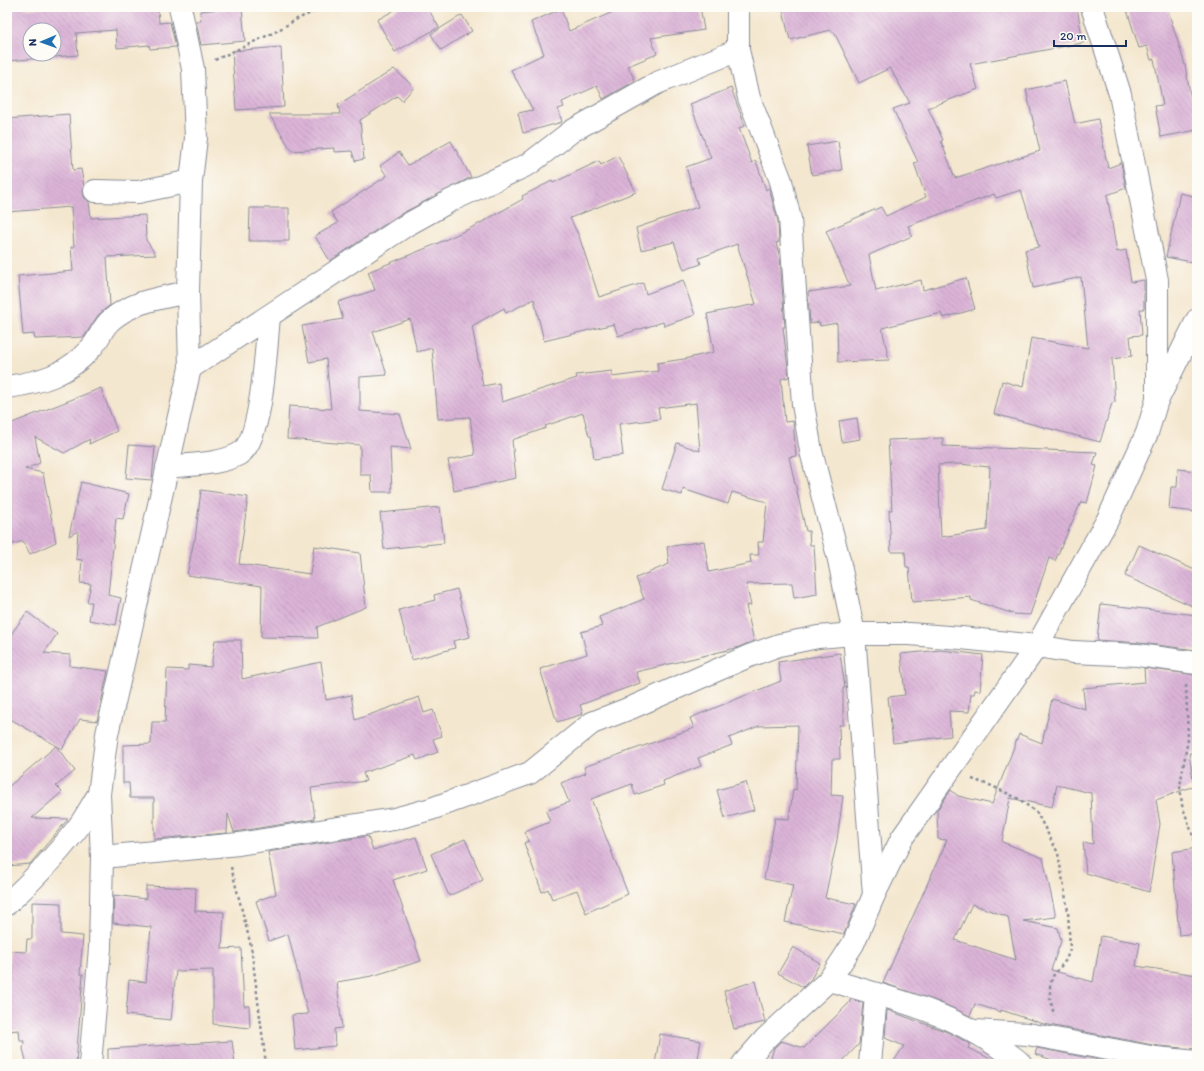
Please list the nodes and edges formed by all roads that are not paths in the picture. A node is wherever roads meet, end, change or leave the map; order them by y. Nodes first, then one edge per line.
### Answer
1 (180, 7) edge
2 (738, 7) edge
3 (1092, 7) edge
4 (738, 50) junction
5 (191, 181) junction
6 (95, 191) dead end
7 (188, 292) junction
8 (268, 317) junction
9 (1197, 320) edge
10 (190, 368) junction
11 (7, 386) edge
12 (1157, 400) junction
13 (167, 467) junction
14 (854, 634) junction
15 (1037, 646) junction
16 (1188, 662) edge
17 (99, 794) junction
18 (102, 857) junction
19 (874, 895) junction
20 (7, 904) edge
21 (829, 980) junction
22 (876, 995) junction
23 (975, 1031) junction
24 (1187, 1062) edge
25 (90, 1064) edge
26 (743, 1064) edge
27 (870, 1064) edge
28 (1021, 1064) edge

1 - 5 street
2 - 4 street
3 - 12 street
4 - 8 street
4 - 14 street
5 - 6 street
5 - 7 street
7 - 10 street
7 - 11 street
8 - 10 street
8 - 13 street
9 - 12 street
10 - 13 street
12 - 15 street
13 - 17 street
14 - 15 street
14 - 18 street
14 - 19 street
15 - 16 street
15 - 19 street
17 - 18 street
17 - 20 street
18 - 25 street
19 - 21 street
21 - 22 street
21 - 26 street
22 - 23 street
22 - 27 street
23 - 24 street
23 - 28 street

